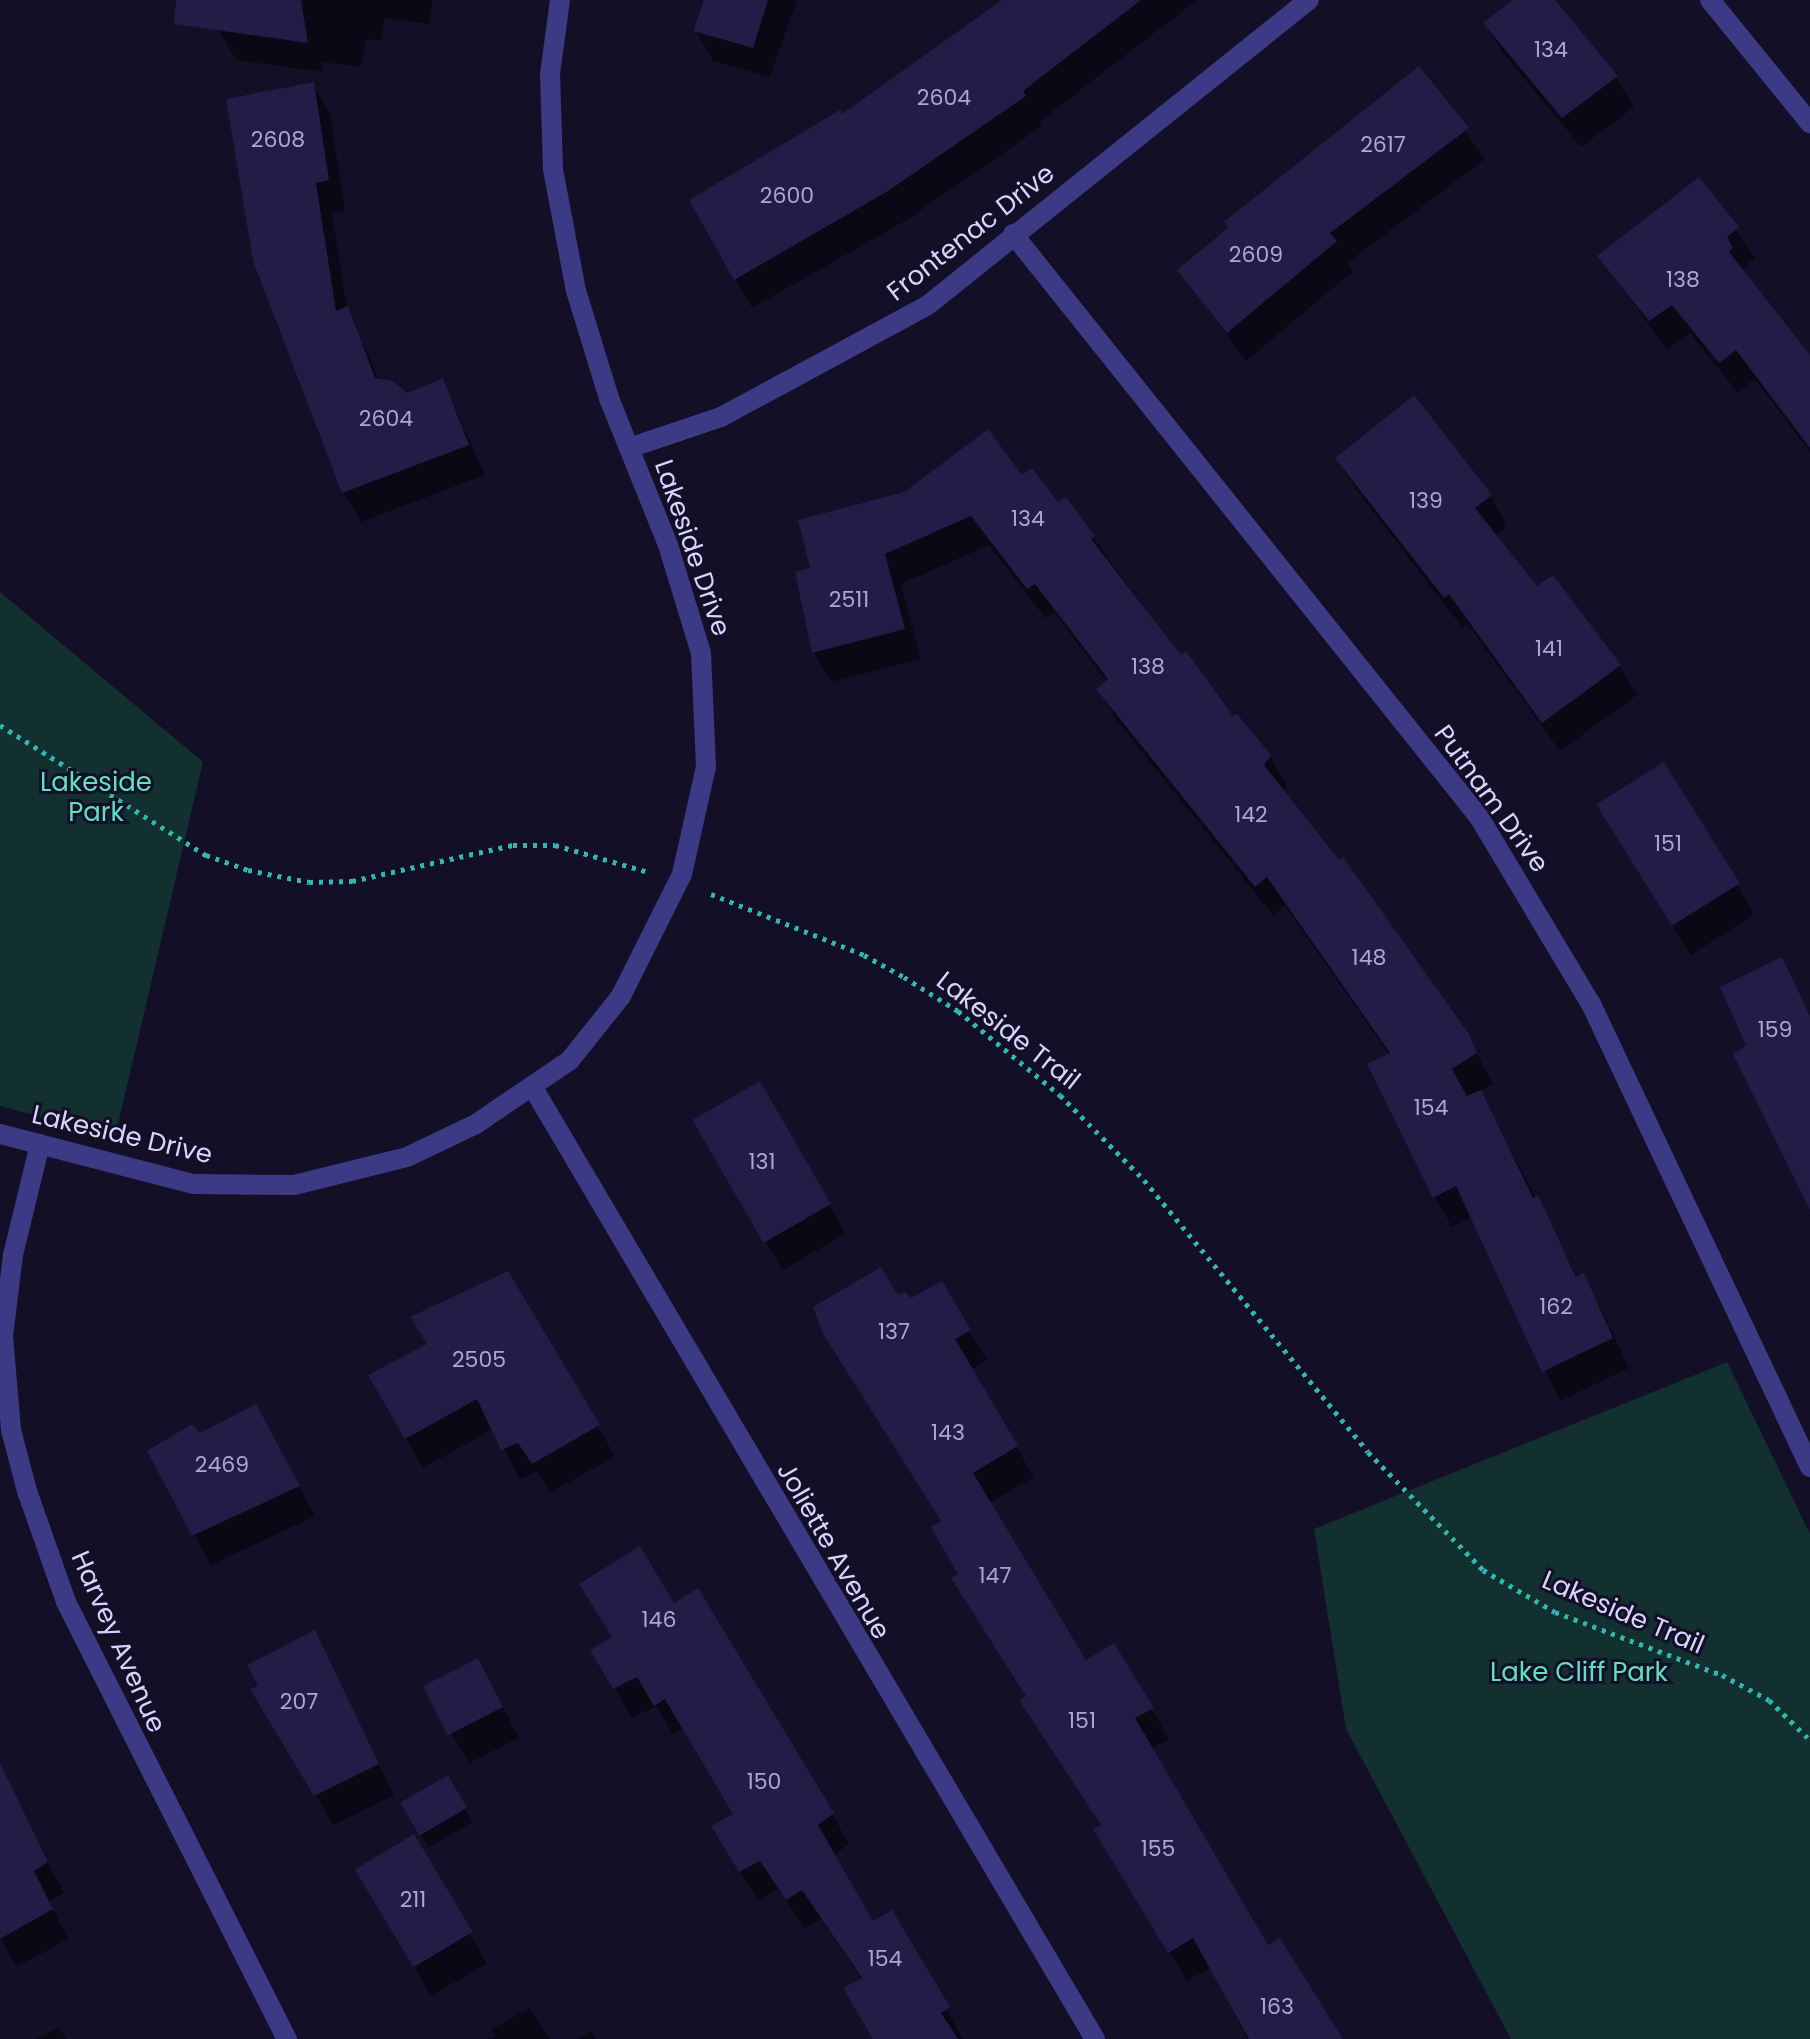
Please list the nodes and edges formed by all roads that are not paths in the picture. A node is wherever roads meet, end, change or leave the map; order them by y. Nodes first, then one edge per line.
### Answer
1 (560, 0) edge
2 (1309, 0) edge
3 (1710, 0) edge
4 (1810, 123) edge
5 (1013, 234) junction
6 (629, 448) junction
7 (532, 1086) junction
8 (0, 1134) edge
9 (40, 1144) junction
10 (1810, 1467) edge
11 (287, 2039) edge
12 (1095, 2039) edge

1 - 6 street, Lakeside Drive
2 - 5 street, Frontenac Drive
3 - 4 street
5 - 6 street, Frontenac Drive
5 - 10 street, Putnam Drive
6 - 7 street, Lakeside Drive
7 - 9 street, Lakeside Drive
7 - 12 street, Joliette Avenue
8 - 9 street, Lakeside Drive
9 - 11 street, Harvey Avenue

